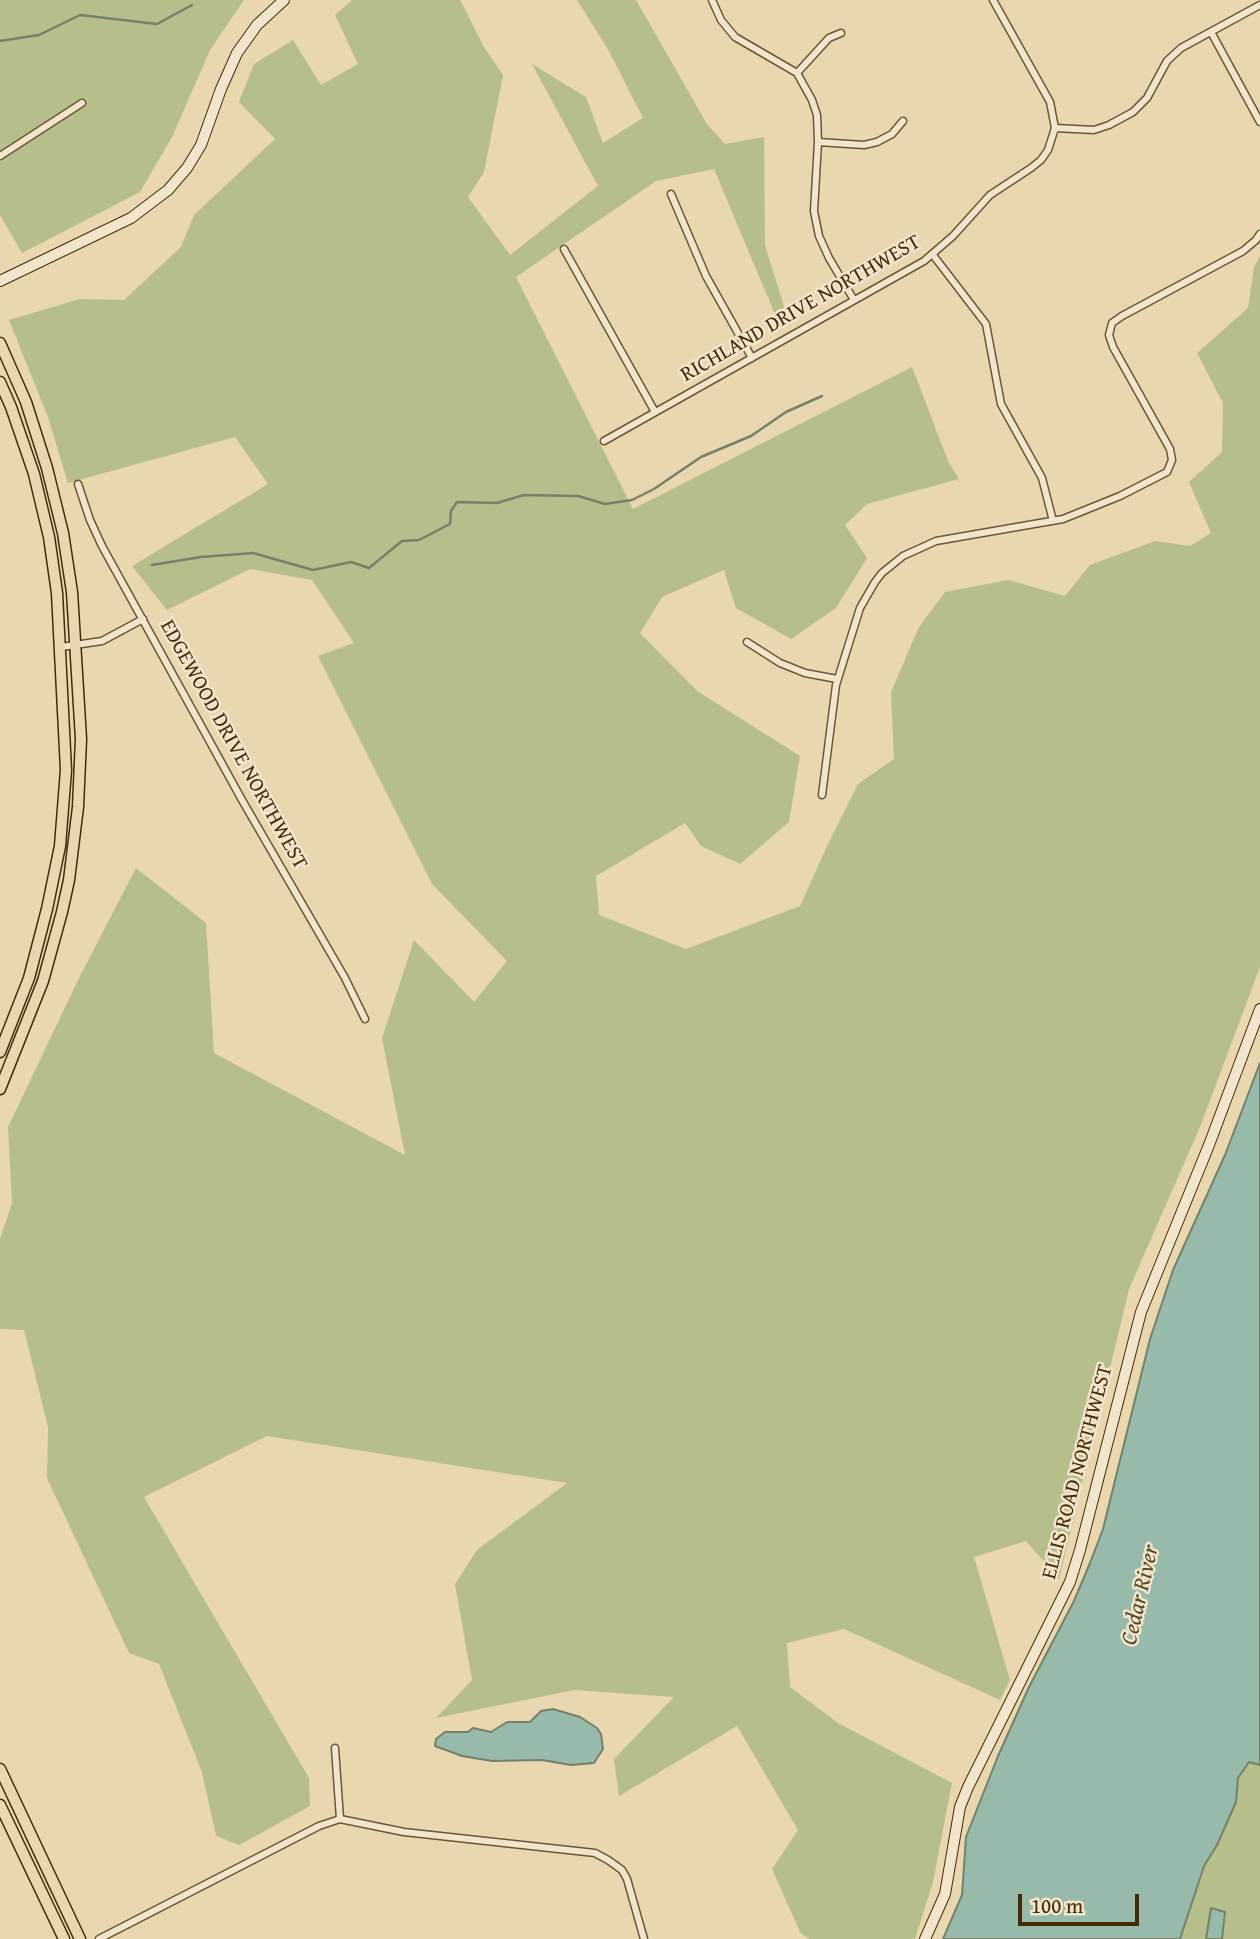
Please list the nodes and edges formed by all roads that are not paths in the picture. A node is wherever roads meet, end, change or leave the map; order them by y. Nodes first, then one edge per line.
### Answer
1 (284, 0) edge
2 (712, 0) edge
3 (993, 0) edge
4 (1260, 5) edge
5 (1211, 32) junction
6 (841, 33) dead end
7 (797, 73) junction
8 (82, 103) dead end
9 (903, 121) dead end
10 (1260, 121) edge
11 (1055, 128) junction
12 (818, 142) junction
13 (0, 156) edge
14 (671, 194) dead end
15 (1260, 234) edge
16 (564, 249) dead end
17 (933, 255) junction
18 (0, 281) edge
19 (855, 300) junction
20 (0, 344) edge
21 (752, 358) junction
22 (0, 382) edge
23 (655, 412) junction
24 (604, 441) dead end
25 (78, 484) dead end
26 (1053, 521) junction
27 (142, 619) junction
28 (747, 642) dead end
29 (75, 645) junction
30 (61, 647) junction
31 (837, 679) junction
32 (822, 795) dead end
33 (1260, 1009) edge
34 (365, 1019) dead end
35 (0, 1052) edge
36 (0, 1089) edge
37 (335, 1748) dead end
38 (0, 1769) edge
39 (0, 1805) edge
40 (340, 1819) junction
41 (64, 1939) edge
42 (80, 1939) edge
43 (99, 1939) edge
44 (644, 1939) edge
45 (925, 1939) edge

1 - 18 street
2 - 7 street
3 - 11 street
4 - 5 street
5 - 10 street
5 - 11 street
6 - 7 street
7 - 12 street
8 - 13 street
9 - 12 street
11 - 17 street, RICHLAND DRIVE NORTHWEST
12 - 19 street
14 - 21 street
15 - 26 street
16 - 23 street
17 - 19 street, RICHLAND DRIVE NORTHWEST
17 - 26 street
19 - 21 street, RICHLAND DRIVE NORTHWEST
20 - 29 main road
21 - 23 street, RICHLAND DRIVE NORTHWEST
22 - 30 main road
23 - 24 street, RICHLAND DRIVE NORTHWEST
25 - 27 street, EDGEWOOD DRIVE NORTHWEST
26 - 31 street
27 - 29 street
27 - 34 street, EDGEWOOD DRIVE NORTHWEST
28 - 31 street
29 - 30 street
29 - 36 main road
30 - 35 main road
31 - 32 street
33 - 45 street, ELLIS ROAD NORTHWEST
37 - 40 street
38 - 42 main road
39 - 41 main road
40 - 43 street
40 - 44 street

